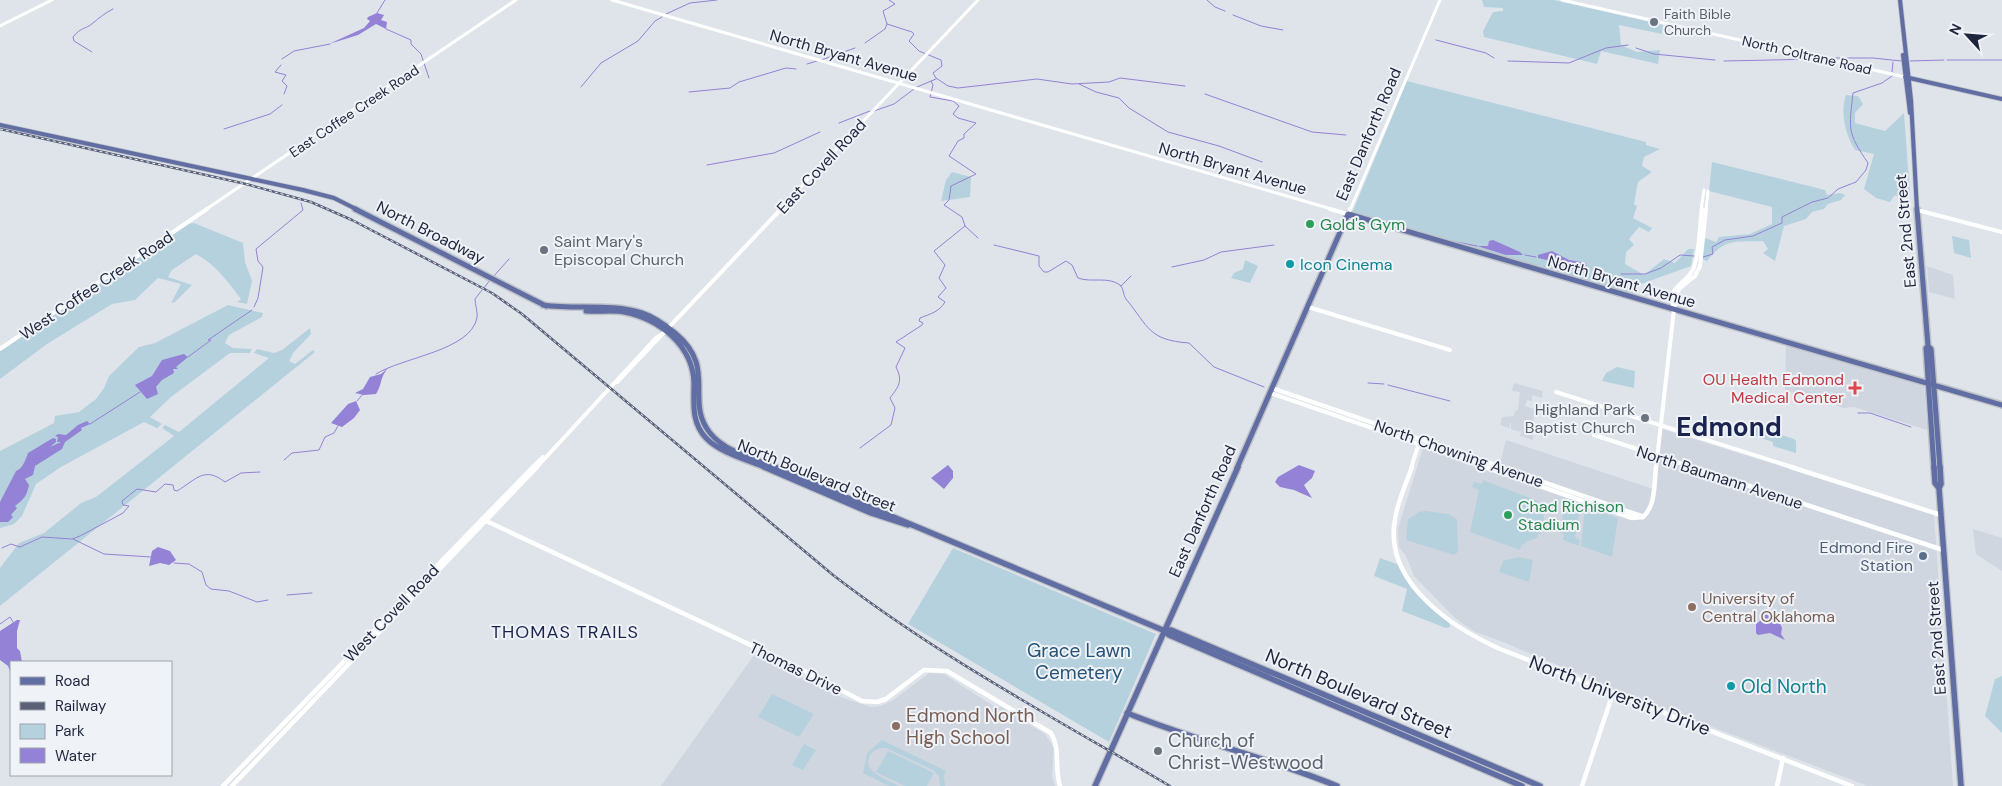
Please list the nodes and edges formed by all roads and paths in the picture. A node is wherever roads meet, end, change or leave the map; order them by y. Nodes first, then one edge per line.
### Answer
1 (52, 0) edge
2 (516, 0) edge
3 (612, 0) edge
4 (978, 0) edge
5 (1440, 0) edge
6 (1562, 0) edge
7 (1900, 0) edge
8 (0, 26) edge
9 (1907, 77) junction
10 (899, 84) junction
11 (1906, 93) junction
12 (2002, 99) edge
13 (1911, 100) junction
14 (1910, 114) junction
15 (0, 125) edge
16 (253, 179) junction
17 (1706, 191) dead end
18 (1917, 210) junction
19 (1348, 214) junction
20 (192, 221) joint
21 (2002, 232) edge
22 (1308, 307) junction
23 (1674, 309) junction
24 (666, 330) junction
25 (0, 349) edge
26 (1450, 350) dead end
27 (1847, 360) junction
28 (615, 384) joint
29 (1931, 385) junction
30 (696, 386) junction
31 (1271, 390) junction
32 (1556, 392) dead end
33 (2001, 405) edge
34 (1931, 420) junction
35 (1660, 425) junction
36 (1937, 426) junction
37 (1594, 435) dead end
38 (561, 440) junction
39 (1419, 442) junction
40 (717, 444) junction
41 (1656, 455) junction
42 (1934, 463) junction
43 (1940, 475) junction
44 (1939, 488) junction
45 (1940, 515) junction
46 (482, 519) junction
47 (487, 521) junction
48 (1943, 550) junction
49 (1165, 631) junction
50 (1256, 666) junction
51 (1259, 674) junction
52 (1613, 693) junction
53 (1337, 700) junction
54 (1340, 708) junction
55 (1127, 713) junction
56 (1783, 758) junction
57 (222, 786) edge
58 (232, 786) edge
59 (1060, 786) edge
60 (1095, 786) edge
61 (1338, 786) edge
62 (1522, 786) edge
63 (1540, 786) edge
64 (1582, 786) edge
65 (1777, 786) edge
66 (1852, 786) edge
67 (1961, 786) edge

1 - 8 street
2 - 16 street, East Coffee Creek Road
3 - 10 street, North Bryant Avenue
4 - 10 street, East Covell Road
5 - 19 street, East Danforth Road
6 - 9 street, North Coltrane Road
7 - 9 main road, East 2nd Street
9 - 11 main road, East 2nd Street
9 - 12 main road
9 - 13 main road, East 2nd Street
10 - 19 street, North Bryant Avenue
10 - 24 street, East Covell Road
11 - 13 main road
11 - 14 main road, East 2nd Street
13 - 14 main road, East 2nd Street
14 - 18 main road, East 2nd Street
15 - 16 main road
16 - 20 street, East Coffee Creek Road
16 - 24 main road, North Broadway
17 - 23 street
18 - 21 street
18 - 29 main road, East 2nd Street
19 - 22 main road, East Danforth Road
19 - 23 main road, North Bryant Avenue
20 - 25 street, West Coffee Creek Road
22 - 26 street
22 - 31 main road, East Danforth Road
23 - 27 main road, North Bryant Avenue
23 - 35 street
24 - 28 street, East Covell Road
24 - 30 main road, North Broadway
27 - 29 main road
27 - 29 main road
28 - 38 street, West Covell Road
29 - 33 main road
29 - 34 main road, East 2nd Street
29 - 36 main road, East 2nd Street
30 - 40 main road
30 - 40 main road, North Broadway
31 - 39 street, North Chowning Avenue
31 - 49 main road, East Danforth Road
32 - 35 street
34 - 36 main road
34 - 42 main road, East 2nd Street
35 - 41 street
35 - 45 street
36 - 43 main road, East 2nd Street
37 - 41 street, North Baumann Avenue
38 - 46 street, West Covell Road
38 - 47 street, West Covell Road
39 - 41 street, North Chowning Avenue
39 - 52 street, North University Drive
40 - 49 main road, North Boulevard Street
41 - 48 street, North Baumann Avenue
42 - 43 main road
42 - 44 main road, East 2nd Street
43 - 44 main road, East 2nd Street
44 - 45 main road, East 2nd Street
45 - 48 main road, East 2nd Street
46 - 47 street, Thomas Drive
46 - 57 street, West Covell Road
47 - 58 street, West Covell Road
47 - 59 street, Thomas Drive
48 - 67 main road, East 2nd Street
49 - 50 main road, North Boulevard Street
49 - 51 main road, North Boulevard Street
49 - 55 main road, East Danforth Road
50 - 51 main road
50 - 53 main road, North Boulevard Street
51 - 54 main road, North Boulevard Street
52 - 56 street, North University Drive
52 - 64 street
53 - 54 main road
53 - 63 main road, North Boulevard Street
54 - 62 main road, North Boulevard Street
55 - 60 main road, East Danforth Road
55 - 61 main road
56 - 65 street
56 - 66 street, North University Drive

